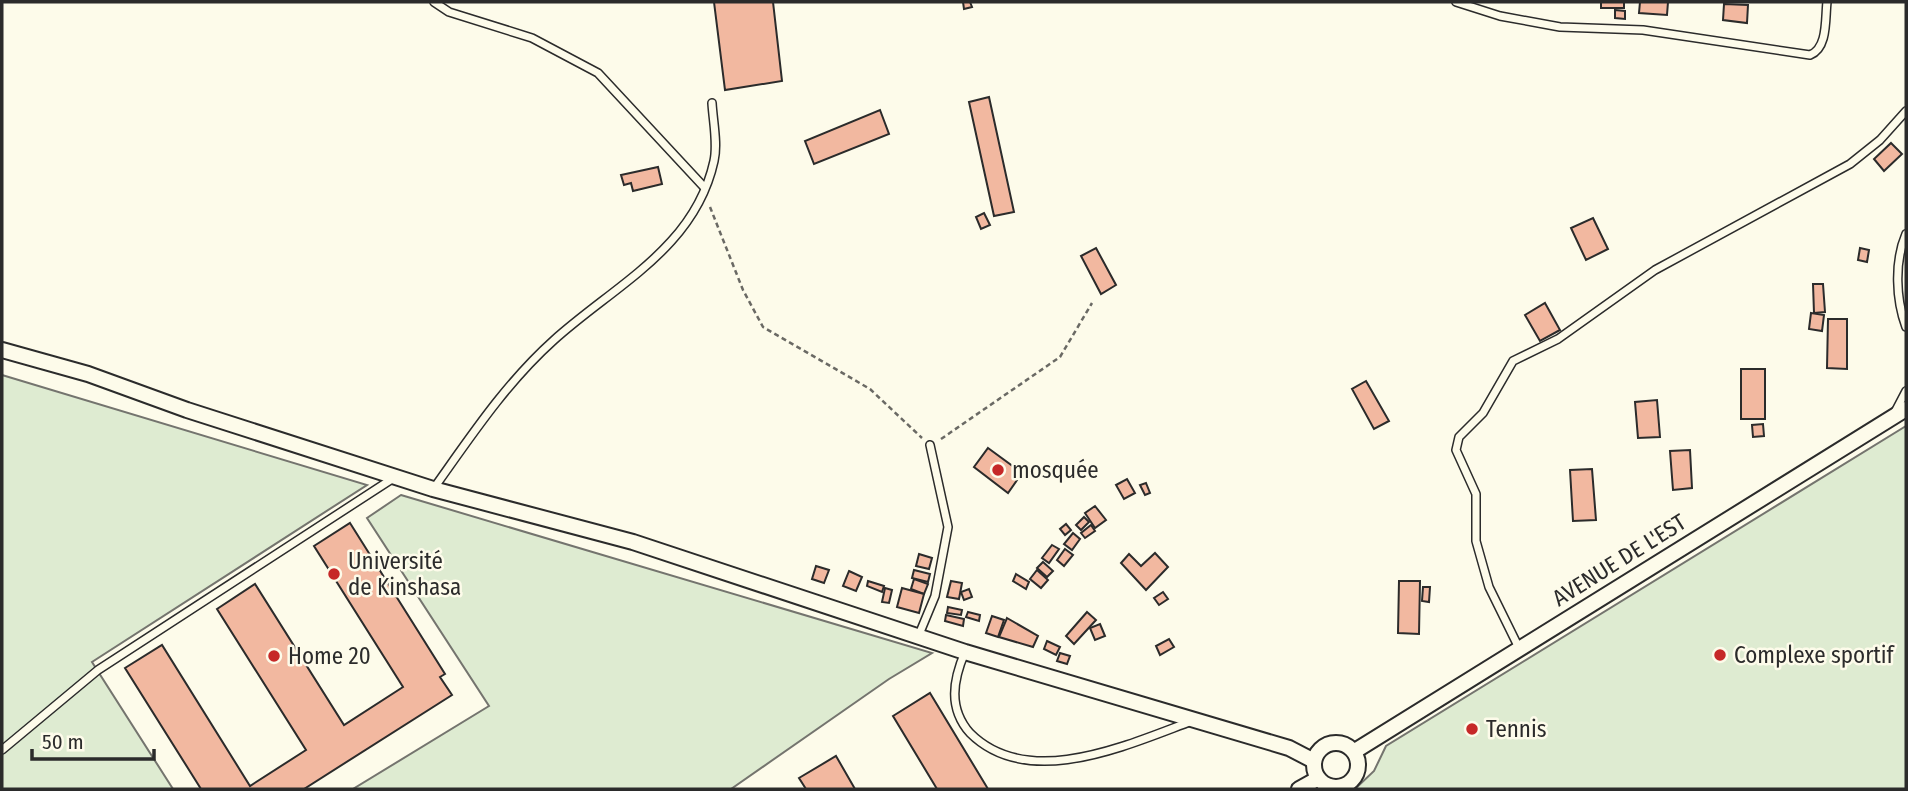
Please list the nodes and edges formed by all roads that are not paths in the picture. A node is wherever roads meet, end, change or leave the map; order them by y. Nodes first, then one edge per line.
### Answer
1 (434, 2) edge
2 (1456, 2) edge
3 (1827, 2) edge
4 (712, 103) dead end
5 (1906, 111) edge
6 (704, 187) junction
7 (1906, 234) edge
8 (1906, 327) edge
9 (2, 350) edge
10 (1906, 391) edge
11 (1906, 409) edge
12 (1891, 418) junction
13 (930, 445) road end
14 (396, 477) junction
15 (433, 489) junction
16 (918, 637) junction
17 (1519, 649) junction
18 (965, 652) junction
19 (1193, 720) junction
20 (2, 750) edge
21 (1355, 751) junction
22 (1314, 761) junction
23 (1317, 779) junction
24 (1331, 788) edge
25 (1299, 789) edge

1 - 6 lane
2 - 3 lane
4 - 6 lane
5 - 17 lane
6 - 15 lane
7 - 8 lane
9 - 14 street
10 - 12 lane
11 - 12 street, AVENUE DE L'EST
12 - 17 street, AVENUE DE L'EST
13 - 16 lane
14 - 15 street
14 - 20 lane
15 - 16 street
16 - 18 street
17 - 21 street, AVENUE DE L'EST
18 - 19 street
18 - 19 lane
19 - 22 street
21 - 22 street
21 - 24 street
22 - 23 street
23 - 24 street
23 - 25 street

